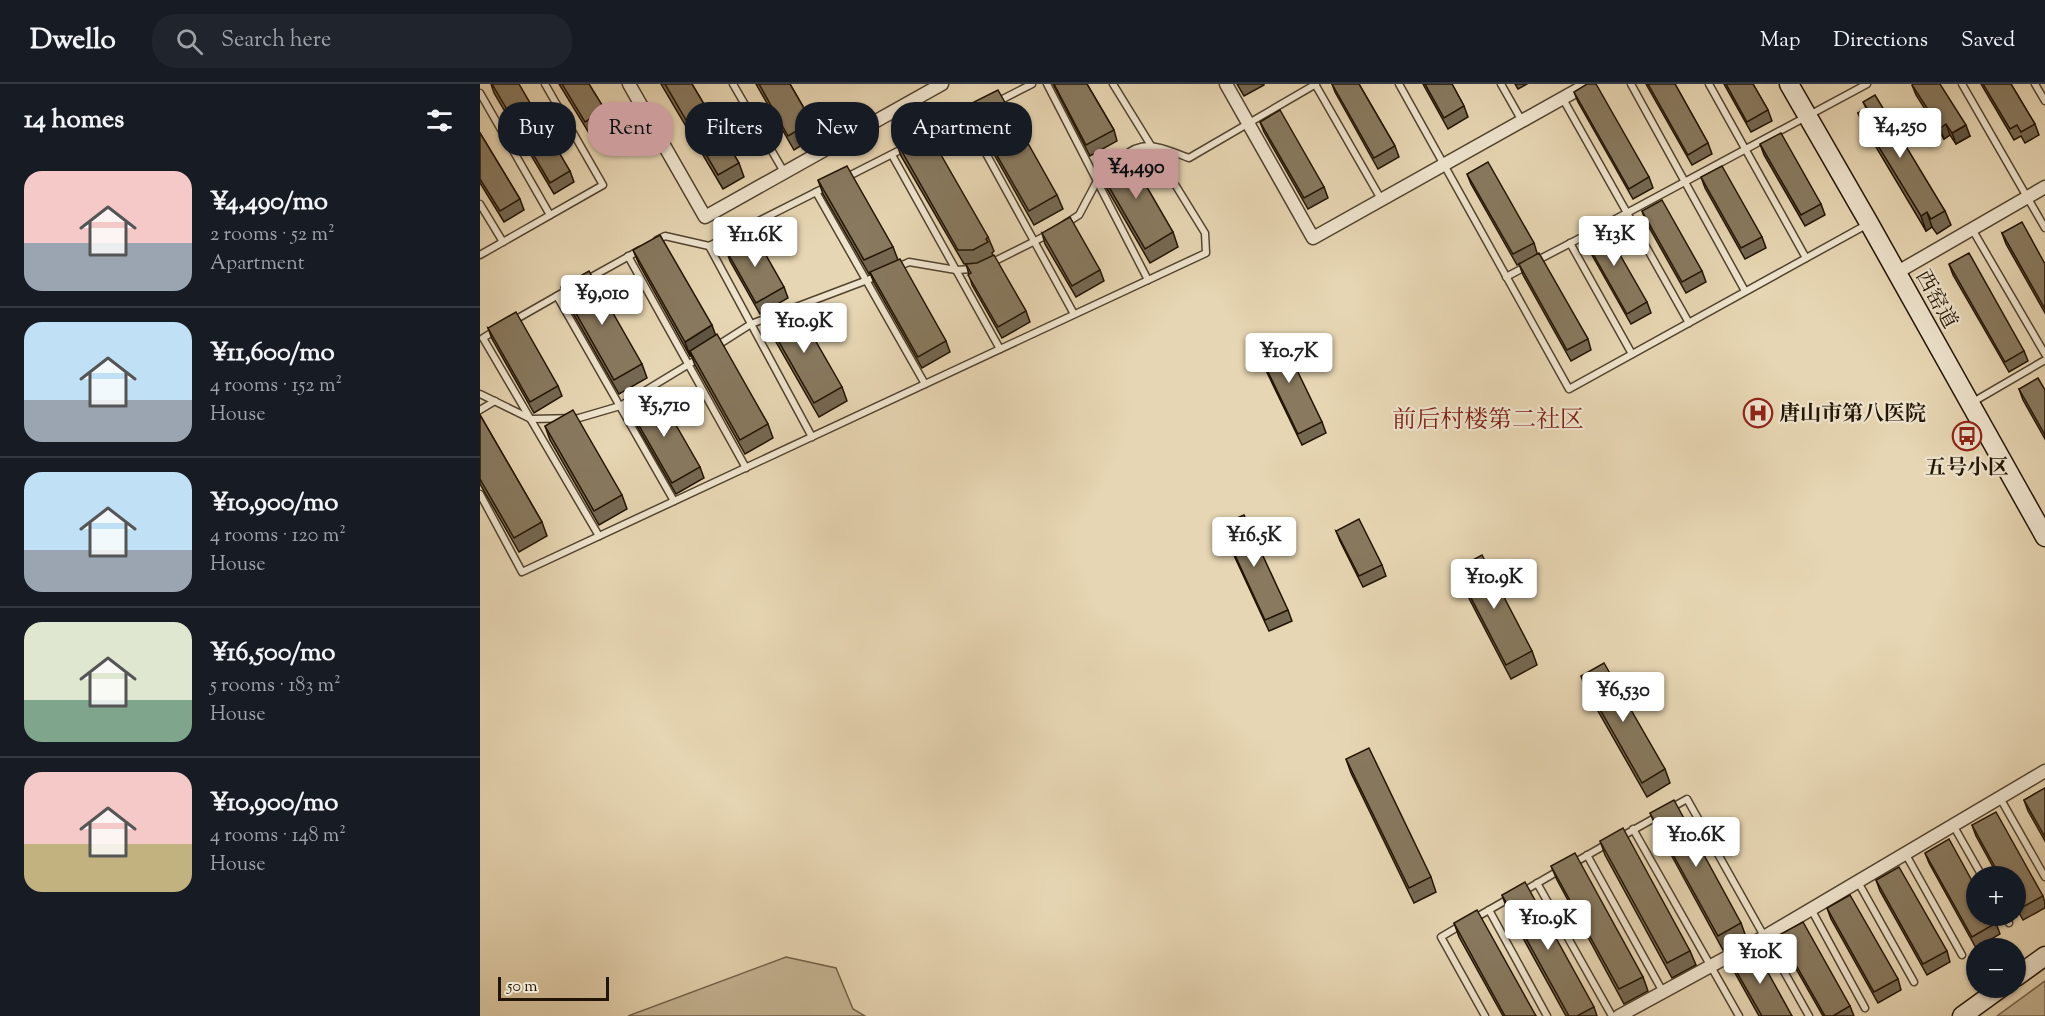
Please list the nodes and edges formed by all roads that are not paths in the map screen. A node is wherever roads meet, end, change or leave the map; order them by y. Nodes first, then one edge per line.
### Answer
1 (545, 84) edge
2 (629, 84) edge
3 (733, 84) edge
4 (942, 84) edge
5 (1032, 84) edge
6 (1047, 84) edge
7 (1113, 84) edge
8 (1226, 84) edge
9 (1315, 84) edge
10 (1399, 84) edge
11 (1501, 84) edge
12 (1588, 84) edge
13 (1631, 84) edge
14 (1709, 84) edge
15 (1789, 84) edge
16 (1867, 84) edge
17 (1962, 84) edge
18 (2035, 84) edge
19 (480, 93) edge
20 (1562, 98) junction
21 (2045, 101) edge
22 (996, 102) edge
23 (1807, 116) junction
24 (1522, 121) junction
25 (1248, 123) junction
26 (1150, 144) junction
27 (1746, 149) junction
28 (891, 155) edge
29 (893, 156) edge
30 (987, 156) edge
31 (1444, 165) junction
32 (784, 173) junction
33 (1097, 180) junction
34 (1685, 182) junction
35 (2045, 187) edge
36 (816, 192) junction
37 (2027, 197) junction
38 (1382, 200) junction
39 (480, 204) edge
40 (1628, 212) junction
41 (550, 215) junction
42 (1869, 223) junction
43 (1061, 226) edge
44 (2045, 228) edge
45 (1972, 229) junction
46 (1052, 231) edge
47 (503, 242) junction
48 (1034, 243) junction
49 (1570, 243) junction
50 (709, 246) junction
51 (480, 255) edge
52 (628, 256) junction
53 (1806, 258) junction
54 (988, 265) edge
55 (979, 269) edge
56 (956, 270) junction
57 (1896, 273) junction
58 (1506, 277) junction
59 (1148, 280) junction
60 (866, 281) junction
61 (1745, 291) junction
62 (557, 296) junction
63 (1074, 314) junction
64 (1689, 322) junction
65 (751, 324) junction
66 (1000, 349) junction
67 (1632, 354) junction
68 (2045, 354) edge
69 (2045, 360) edge
70 (688, 364) junction
71 (925, 384) junction
72 (480, 394) edge
73 (495, 401) junction
74 (1970, 404) junction
75 (620, 406) junction
76 (480, 410) edge
77 (531, 419) junction
78 (812, 436) junction
79 (746, 468) junction
80 (480, 494) edge
81 (674, 501) junction
82 (598, 536) junction
83 (2045, 537) edge
84 (2045, 771) edge
85 (2000, 798) junction
86 (1953, 825) junction
87 (1633, 830) junction
88 (1905, 854) junction
89 (1587, 855) junction
90 (1976, 866) edge
91 (2045, 877) edge
92 (1858, 882) junction
93 (1537, 883) junction
94 (1811, 909) junction
95 (1489, 910) junction
96 (1764, 937) junction
97 (1962, 955) dead end
98 (2045, 956) edge
99 (1711, 966) junction
100 (2026, 970) edge
101 (1914, 982) dead end
102 (1663, 992) junction
103 (1987, 998) edge
104 (1865, 1008) dead end
105 (1485, 1016) edge
106 (1547, 1016) edge
107 (1612, 1016) edge
108 (1619, 1016) edge
109 (1739, 1016) edge
110 (1809, 1016) edge
111 (1962, 1016) edge

1 - 41 lane
2 - 32 street
3 - 32 lane
4 - 32 street
5 - 22 lane
6 - 33 lane
7 - 26 lane
8 - 25 street
9 - 25 lane
9 - 38 lane
10 - 31 lane
11 - 24 lane
12 - 20 street
13 - 34 lane
14 - 27 lane
15 - 23 street, 西窑道
16 - 23 lane
17 - 37 lane
18 - 21 lane
19 - 41 lane
20 - 24 street
20 - 40 lane
23 - 27 lane
23 - 42 street, 西窑道
24 - 31 street
25 - 26 lane
25 - 38 street
26 - 33 lane
26 - 59 lane
27 - 34 lane
27 - 53 lane
28 - 36 lane
29 - 56 lane
30 - 48 lane
31 - 38 street
31 - 58 lane
33 - 43 lane
33 - 59 lane
34 - 40 lane
34 - 61 lane
35 - 37 street
36 - 50 lane
36 - 60 lane
37 - 44 lane
37 - 45 street
39 - 47 lane
40 - 49 lane
40 - 64 lane
41 - 47 lane
42 - 53 lane
42 - 57 street, 西窑道
45 - 57 street
45 - 68 lane
46 - 48 lane
47 - 51 lane
48 - 54 lane
48 - 63 lane
49 - 58 lane
49 - 67 lane
50 - 52 lane
50 - 65 lane
52 - 62 lane
52 - 70 lane
53 - 61 lane
55 - 56 lane
56 - 60 lane
56 - 66 lane
57 - 74 street, 西窑道
58 - 67 lane
59 - 63 lane
60 - 65 lane
60 - 71 lane
61 - 64 lane
62 - 75 lane
62 - 77 lane
63 - 66 lane
64 - 67 lane
65 - 70 lane
65 - 78 lane
66 - 71 lane
69 - 74 lane
70 - 75 lane
70 - 79 lane
71 - 78 lane
72 - 73 lane
73 - 76 lane
73 - 77 lane
74 - 83 street, 西窑道
75 - 77 lane
75 - 81 lane
77 - 82 lane
78 - 79 lane
79 - 81 lane
80 - 82 lane
81 - 82 lane
84 - 85 street
85 - 86 street
85 - 91 lane
86 - 88 street
86 - 90 lane
87 - 89 lane
87 - 96 lane
87 - 99 lane
88 - 92 street
88 - 97 lane
89 - 93 lane
89 - 102 lane
92 - 94 street
92 - 101 lane
93 - 95 lane
93 - 107 lane
94 - 96 street
94 - 104 lane
95 - 105 lane
95 - 106 lane
96 - 99 street
96 - 110 lane
98 - 100 street
99 - 102 street
99 - 109 lane
102 - 108 street
103 - 111 street

